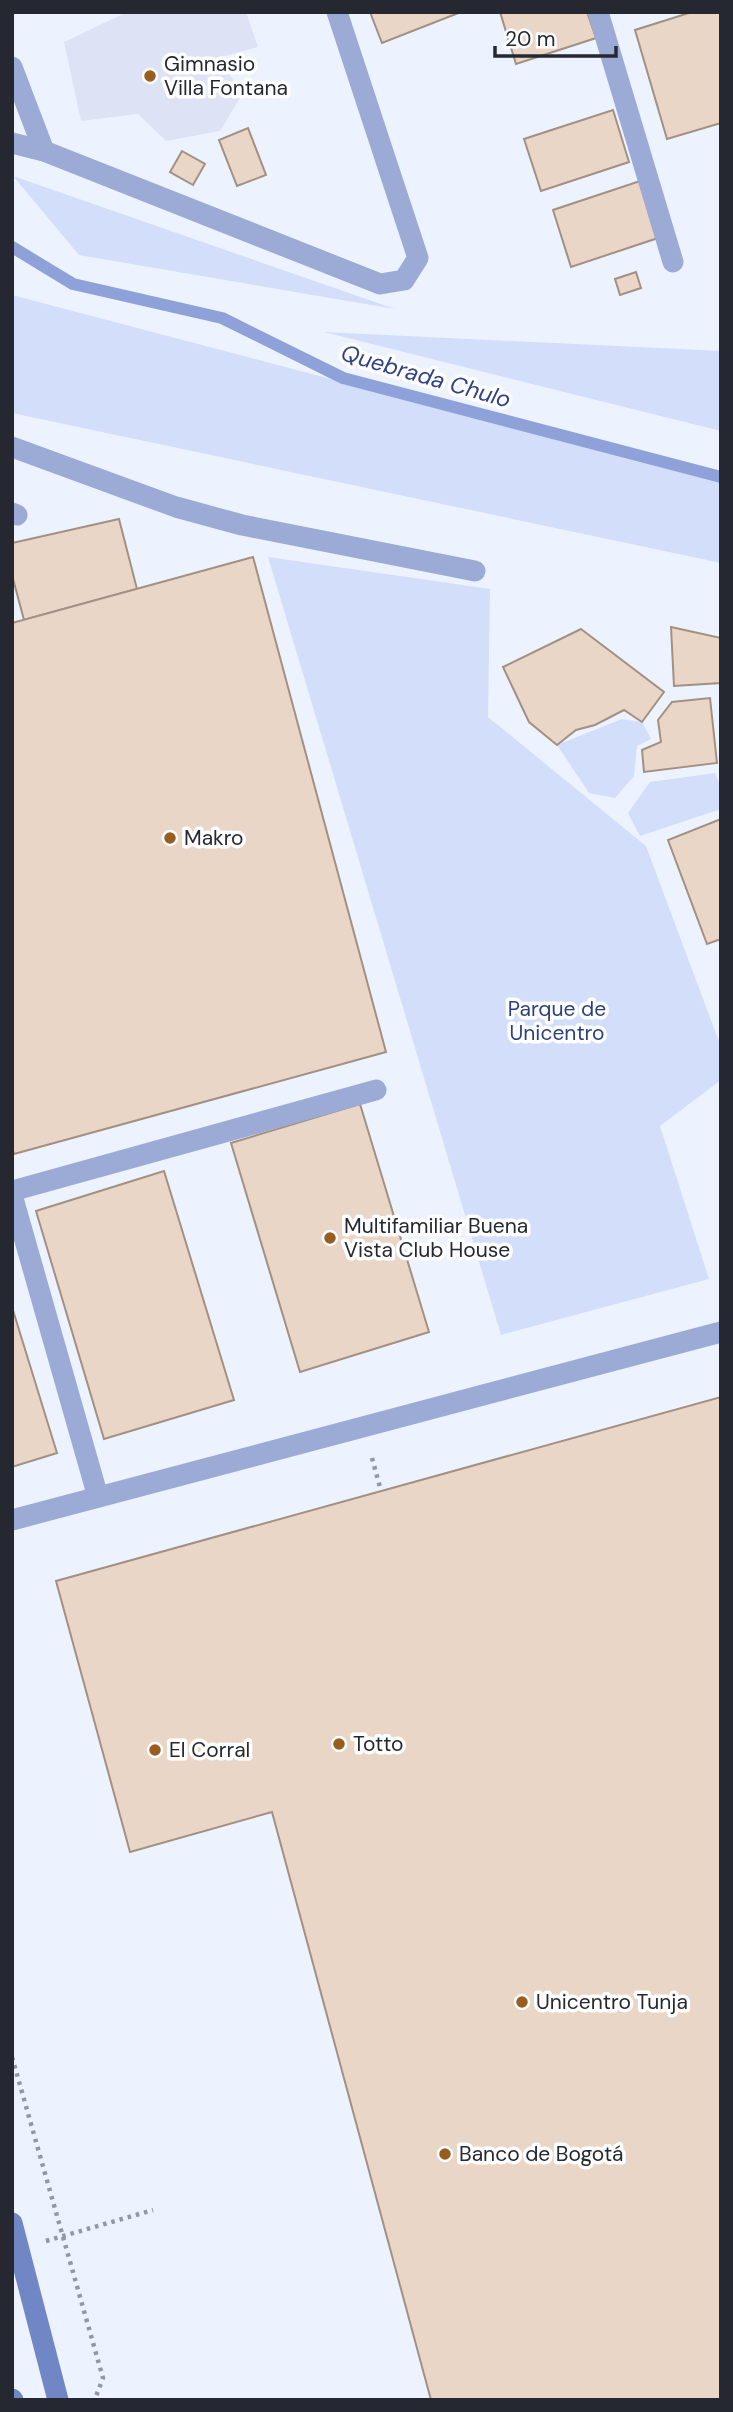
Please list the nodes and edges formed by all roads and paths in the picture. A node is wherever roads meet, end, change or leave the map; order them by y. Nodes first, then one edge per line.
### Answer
1 (337, 12) edge
2 (598, 12) edge
3 (12, 67) edge
4 (12, 144) edge
5 (44, 151) junction
6 (673, 262) dead end
7 (12, 447) edge
8 (475, 570) dead end
9 (376, 1090) dead end
10 (12, 1193) edge
11 (721, 1332) edge
12 (98, 1497) junction
13 (12, 1520) edge
14 (12, 2057) edge
15 (153, 2210) dead end
16 (12, 2223) edge
17 (61, 2237) junction
18 (19, 2248) junction
19 (95, 2399) edge
20 (58, 2400) edge

1 - 5 street
2 - 6 street
3 - 5 street
4 - 5 street
7 - 8 street
9 - 10 street
10 - 12 street
11 - 12 street
12 - 13 street
14 - 17 path
15 - 17 path
16 - 18 main road
17 - 18 path
17 - 19 path
18 - 20 main road

